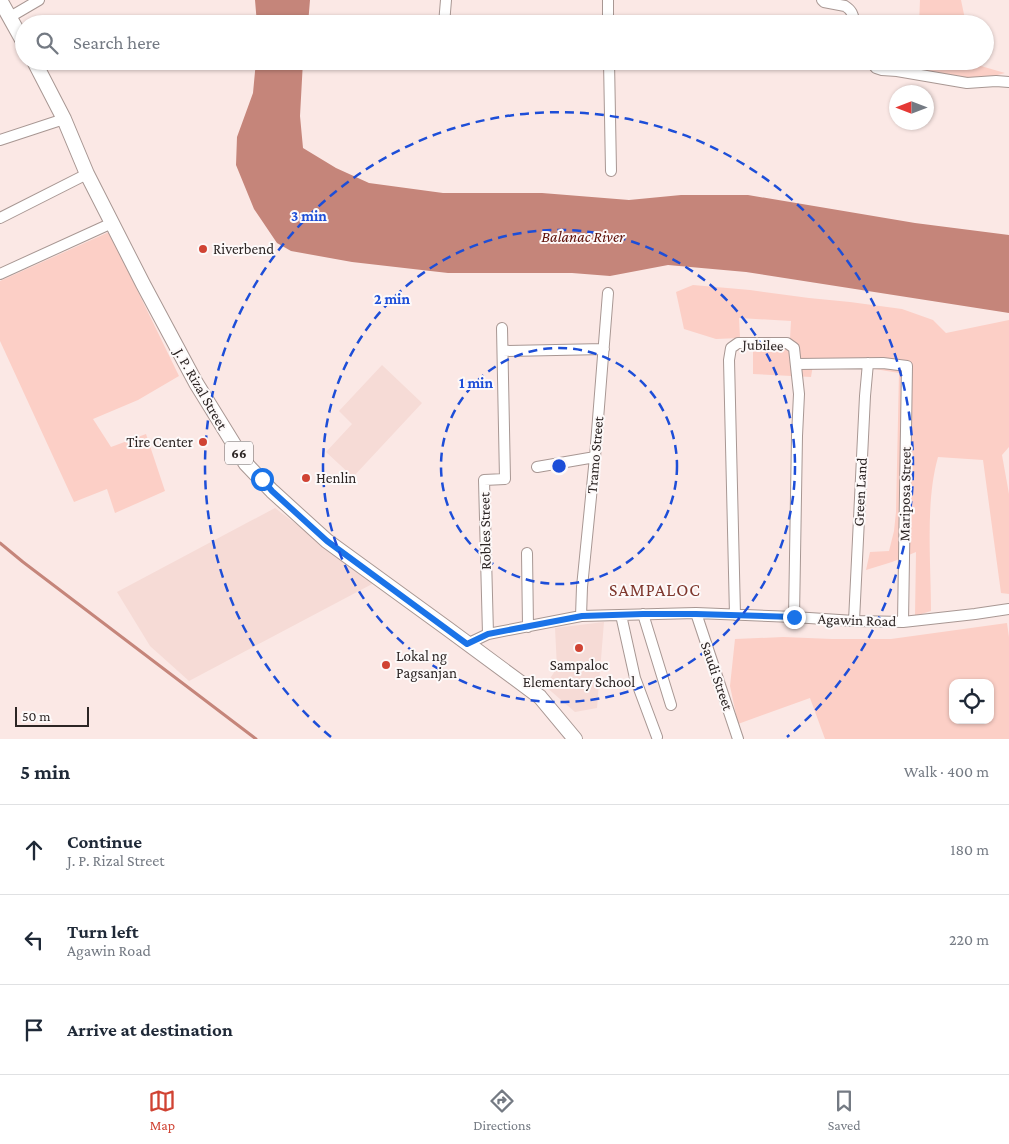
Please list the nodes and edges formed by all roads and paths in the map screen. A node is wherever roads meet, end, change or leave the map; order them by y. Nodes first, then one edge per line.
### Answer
1 (0, 0) edge
2 (39, 0) edge
3 (446, 0) edge
4 (608, 0) edge
5 (822, 0) edge
6 (445, 15) edge
7 (608, 15) edge
8 (853, 15) edge
9 (10, 17) junction
10 (15, 26) edge
11 (39, 70) edge
12 (609, 70) edge
13 (882, 70) edge
14 (1009, 82) edge
15 (64, 119) junction
16 (0, 140) edge
17 (611, 171) dead end
18 (87, 174) junction
19 (0, 218) edge
20 (112, 224) junction
21 (0, 274) edge
22 (608, 293) dead end
23 (502, 328) dead end
24 (604, 349) junction
25 (503, 351) junction
26 (868, 363) junction
27 (797, 364) junction
28 (595, 457) junction
29 (537, 467) dead end
30 (527, 553) dead end
31 (1009, 609) edge
32 (643, 614) junction
33 (696, 614) junction
34 (621, 615) junction
35 (735, 615) junction
36 (582, 616) junction
37 (794, 617) junction
38 (854, 621) junction
39 (903, 622) junction
40 (528, 626) junction
41 (488, 634) junction
42 (467, 644) junction
43 (671, 705) dead end
44 (657, 736) dead end
45 (572, 737) edge
46 (738, 739) edge

1 - 9 main road
2 - 9 street
3 - 6 street
4 - 7 street
5 - 8 street
9 - 10 main road
11 - 15 main road, J. P. Rizal Street / 66
12 - 17 street
13 - 14 street
15 - 16 street
15 - 18 main road, J. P. Rizal Street / 66
18 - 19 street
18 - 20 main road, J. P. Rizal Street / 66
20 - 21 street
20 - 42 main road, J. P. Rizal Street / 66
22 - 24 street, Tramo Street
23 - 25 street, Robles Street
24 - 25 street
24 - 28 street, Tramo Street
25 - 41 street, Robles Street
26 - 27 street
26 - 38 street, Green Land
26 - 39 street, Mariposa Street
27 - 35 street, Jubilee
27 - 37 street, Jubilee
28 - 29 street
28 - 36 street, Tramo Street
30 - 40 street
31 - 39 street, Agawin Road
32 - 33 street, Agawin Road
32 - 34 street, Agawin Road
32 - 43 street
33 - 35 street, Agawin Road
33 - 46 street, Saudi Street
34 - 36 street, Agawin Road
34 - 44 street
35 - 37 street, Agawin Road
36 - 40 street, Agawin Road
37 - 38 street, Agawin Road
38 - 39 street, Agawin Road
40 - 41 street, Agawin Road
41 - 42 street, Agawin Road
42 - 45 main road, J. P. Rizal Street / 66

